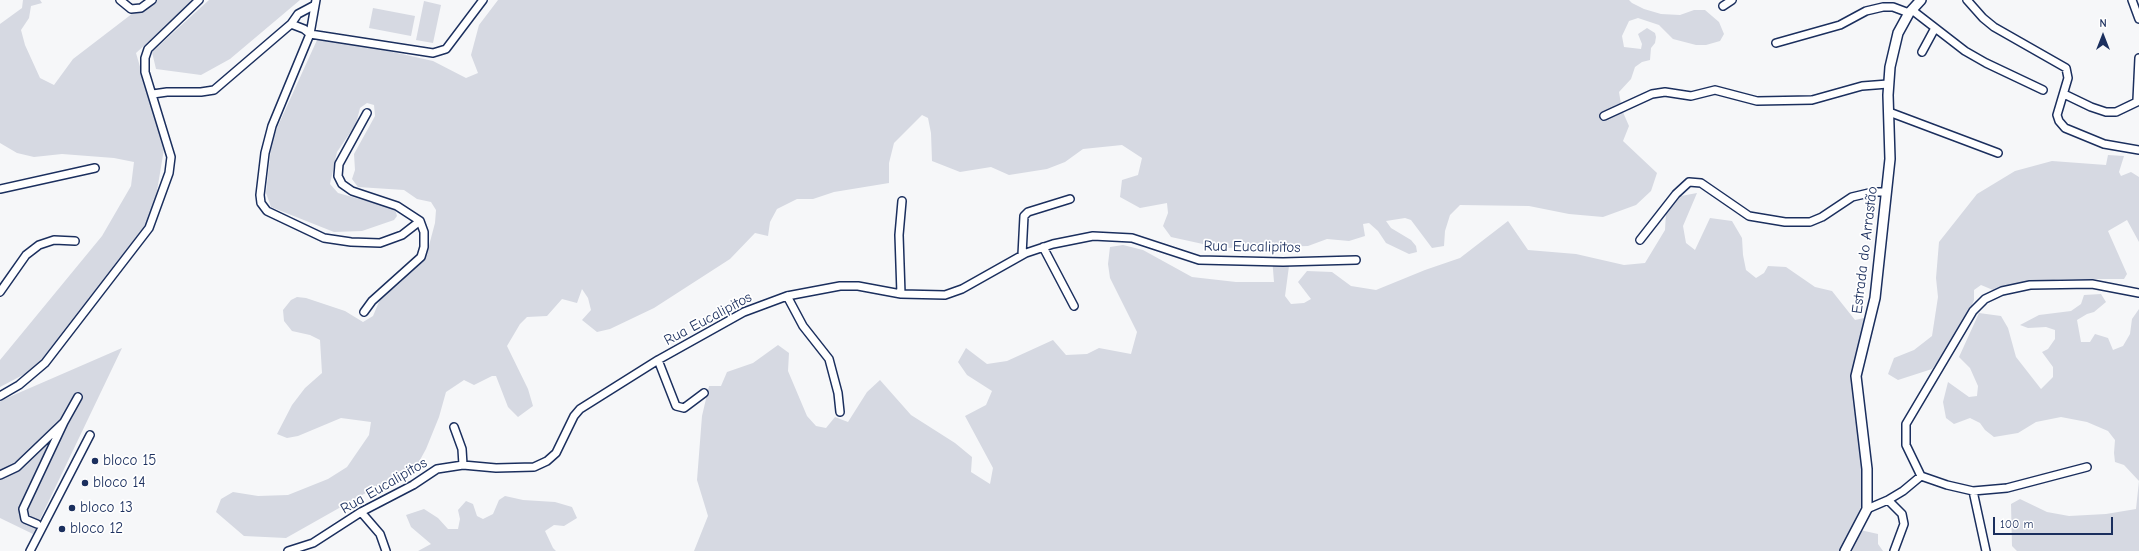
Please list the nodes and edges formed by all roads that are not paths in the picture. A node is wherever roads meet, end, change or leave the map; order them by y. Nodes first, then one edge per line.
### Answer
1 (120, 0) edge
2 (152, 0) edge
3 (199, 0) edge
4 (483, 0) edge
5 (1732, 0) edge
6 (1921, 0) edge
7 (1967, 0) edge
8 (2132, 0) edge
9 (314, 3) edge
10 (1723, 6) dead end
11 (1911, 12) junction
12 (2139, 19) edge
13 (291, 24) junction
14 (1935, 28) junction
15 (310, 34) junction
16 (1776, 43) dead end
17 (1922, 52) dead end
18 (2139, 58) edge
19 (1888, 84) junction
20 (2044, 90) dead end
21 (153, 94) junction
22 (2064, 94) junction
23 (2138, 100) edge
24 (1889, 112) junction
25 (367, 113) dead end
26 (1604, 116) dead end
27 (2139, 150) edge
28 (1998, 153) dead end
29 (95, 168) dead end
30 (0, 189) edge
31 (1886, 192) junction
32 (1070, 199) dead end
33 (902, 201) dead end
34 (420, 221) junction
35 (1640, 240) dead end
36 (75, 241) dead end
37 (1043, 247) junction
38 (1022, 255) junction
39 (1356, 260) dead end
40 (0, 292) edge
41 (2139, 293) edge
42 (901, 294) junction
43 (788, 296) junction
44 (1074, 306) dead end
45 (364, 312) dead end
46 (658, 360) junction
47 (704, 393) dead end
48 (0, 396) edge
49 (78, 397) dead end
50 (840, 412) dead end
51 (64, 422) junction
52 (454, 427) dead end
53 (90, 435) dead end
54 (463, 465) junction
55 (2087, 467) dead end
56 (0, 475) edge
57 (1920, 476) junction
58 (1973, 491) junction
59 (1888, 500) junction
60 (1867, 509) junction
61 (361, 512) junction
62 (37, 524) dead end
63 (30, 551) edge
64 (288, 551) edge
65 (386, 551) edge
66 (1845, 551) edge
67 (1894, 551) edge
68 (1986, 551) edge

1 - 2 street
3 - 21 street
4 - 15 street
5 - 10 street
6 - 11 street, Estrada do Arrastão
7 - 22 street
8 - 12 street
9 - 13 street
9 - 15 street
11 - 14 street
11 - 16 street
11 - 19 street, Estrada do Arrastão
13 - 15 street
13 - 21 street
14 - 17 street
14 - 20 street
15 - 34 street
18 - 23 street
19 - 24 street, Estrada do Arrastão
19 - 26 street
21 - 48 street
22 - 23 street
22 - 27 street
24 - 28 street
24 - 31 street, Estrada do Arrastão
25 - 34 street
29 - 30 street
31 - 35 street
31 - 60 street, Estrada do Arrastão
32 - 38 street
33 - 42 street
34 - 45 street
36 - 40 street
37 - 38 street, Rua Eucalipitos
37 - 39 street, Rua Eucalipitos
37 - 44 street
38 - 42 street, Rua Eucalipitos
41 - 57 street
42 - 43 street, Rua Eucalipitos
43 - 46 street, Rua Eucalipitos
43 - 50 street
46 - 47 street
46 - 54 street, Rua Eucalipitos
49 - 51 street
51 - 56 street
51 - 62 street
52 - 54 street
53 - 63 street
54 - 61 street, Rua Eucalipitos
55 - 58 street
57 - 58 street
57 - 59 street
58 - 68 street
59 - 60 street
59 - 67 street
60 - 66 street, Estrada do Arrastão
61 - 64 street, Rua Eucalipitos
61 - 65 street

